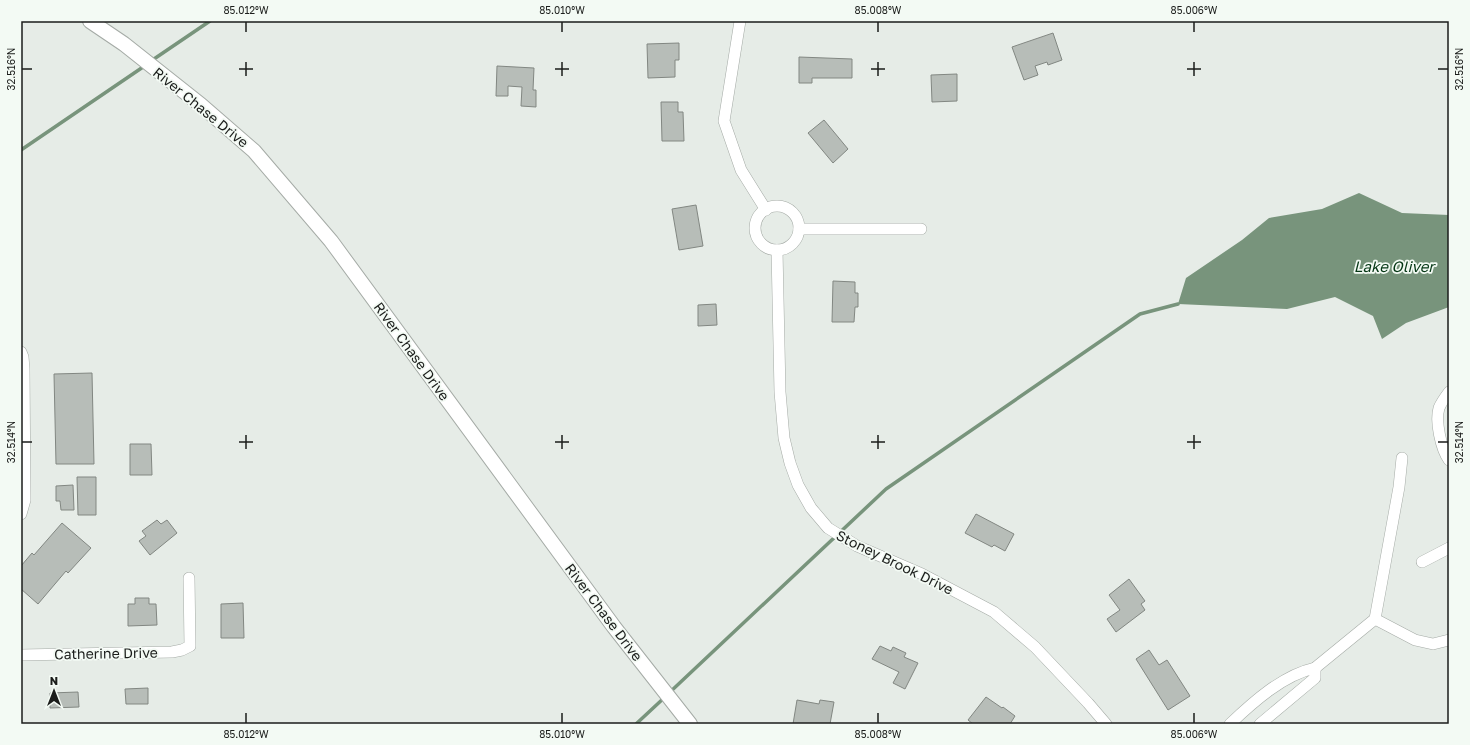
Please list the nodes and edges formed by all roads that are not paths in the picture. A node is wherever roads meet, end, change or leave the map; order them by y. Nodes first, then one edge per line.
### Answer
1 (90, 21) edge
2 (740, 21) edge
3 (766, 210) junction
4 (799, 228) junction
5 (922, 228) dead end
6 (777, 250) junction
7 (21, 352) edge
8 (1449, 392) edge
9 (1402, 458) dead end
10 (1449, 460) edge
11 (21, 514) edge
12 (1449, 548) edge
13 (1422, 562) dead end
14 (189, 578) dead end
15 (1375, 619) junction
16 (1449, 640) edge
17 (21, 655) edge
18 (1315, 668) junction
19 (1252, 704) junction
20 (1263, 722) edge
21 (690, 724) edge
22 (1106, 724) edge
23 (1230, 724) edge

1 - 21 street, River Chase Drive
2 - 3 street
3 - 4 street
3 - 6 street
4 - 5 street
4 - 6 street
6 - 22 street, Stoney Brook Drive
7 - 11 street
8 - 10 street
9 - 15 street
12 - 13 street
14 - 17 street, Catherine Drive
15 - 16 street
15 - 18 street
18 - 19 street
18 - 20 street
19 - 20 street
19 - 23 street

